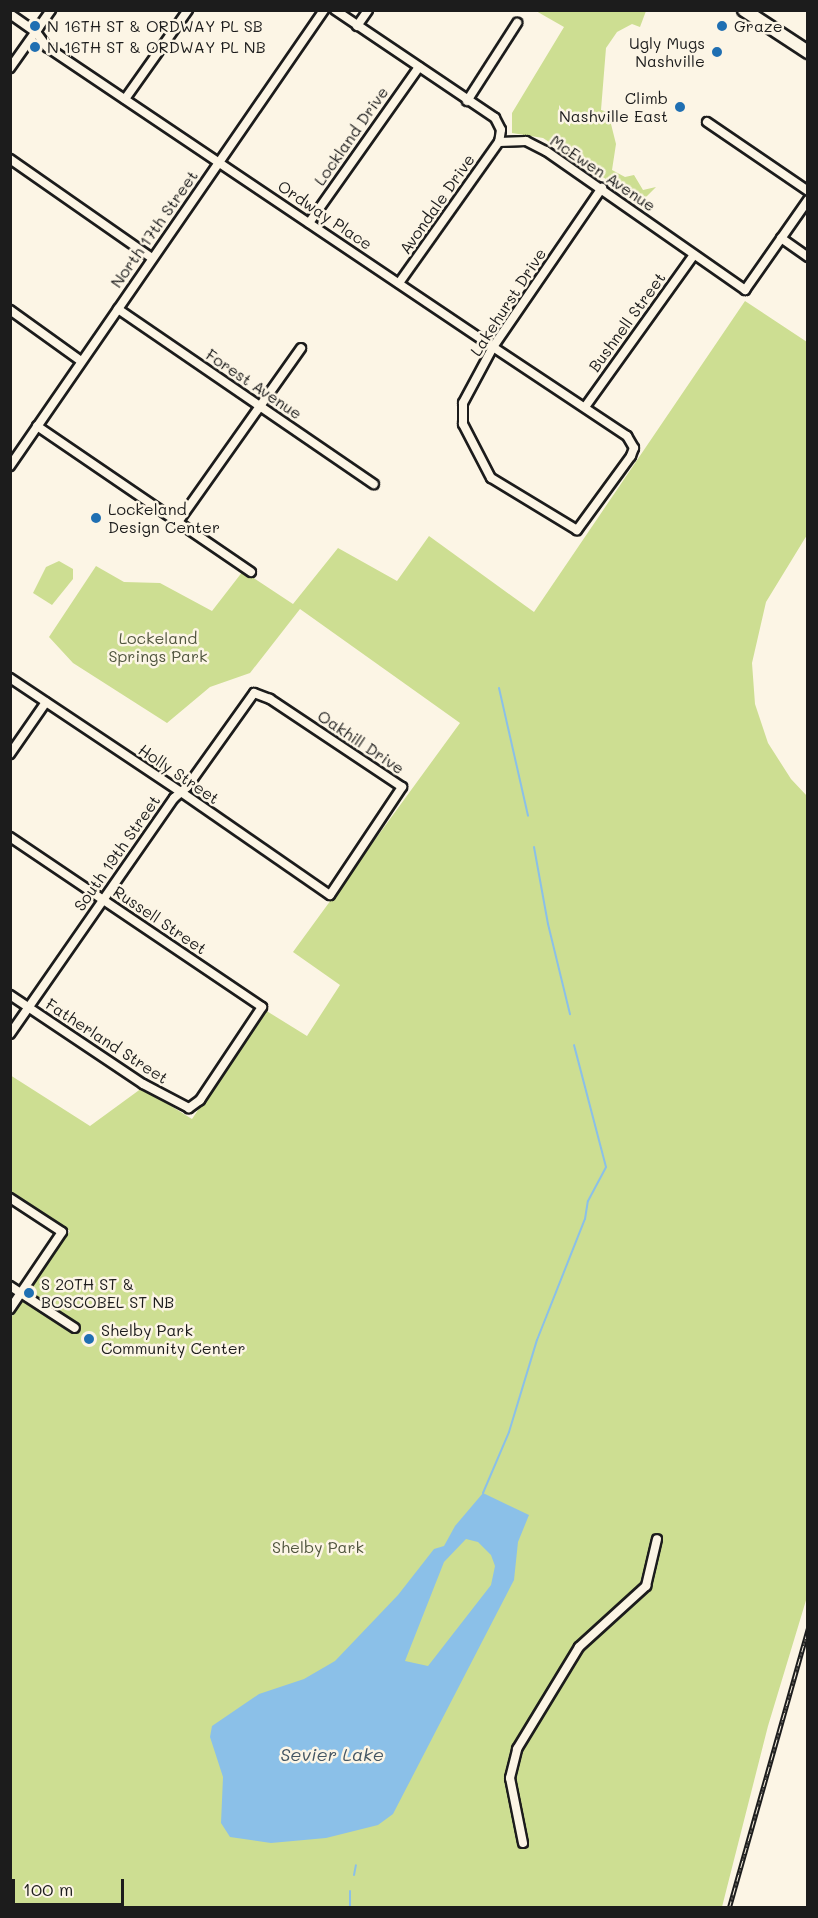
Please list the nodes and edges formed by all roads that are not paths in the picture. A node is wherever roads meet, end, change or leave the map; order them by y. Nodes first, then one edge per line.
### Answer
1 (51, 10) edge
2 (188, 10) edge
3 (324, 10) edge
4 (335, 10) edge
5 (368, 10) edge
6 (744, 10) edge
7 (10, 14) edge
8 (517, 23) dead end
9 (357, 26) junction
10 (36, 32) junction
11 (807, 52) edge
12 (418, 67) junction
13 (10, 68) edge
14 (125, 99) junction
15 (467, 100) junction
16 (707, 122) dead end
17 (499, 142) junction
18 (10, 159) edge
19 (219, 162) junction
20 (602, 188) junction
21 (807, 191) edge
22 (807, 200) edge
23 (309, 223) junction
24 (781, 238) junction
25 (694, 255) junction
26 (807, 257) edge
27 (152, 258) junction
28 (399, 283) junction
29 (118, 309) junction
30 (10, 310) edge
31 (493, 347) junction
32 (301, 348) dead end
33 (81, 361) junction
34 (260, 407) junction
35 (585, 407) junction
36 (37, 426) junction
37 (627, 436) joint
38 (11, 465) edge
39 (374, 484) dead end
40 (178, 522) junction
41 (251, 572) dead end
42 (10, 678) edge
43 (254, 693) joint
44 (46, 702) junction
45 (10, 754) edge
46 (181, 792) junction
47 (10, 837) edge
48 (330, 895) joint
49 (103, 900) junction
50 (10, 995) edge
51 (29, 1008) junction
52 (10, 1034) edge
53 (189, 1107) joint
54 (10, 1198) edge
55 (10, 1286) edge
56 (21, 1293) junction
57 (10, 1309) edge
58 (75, 1328) dead end
59 (657, 1539) dead end
60 (523, 1843) dead end

1 - 10 street
2 - 14 street
3 - 19 street, North 17th Street
4 - 9 street
5 - 9 street
6 - 11 street
7 - 10 street, Ordway Place
8 - 15 street
9 - 12 street
10 - 13 street
10 - 14 street, Ordway Place
12 - 15 street
12 - 23 street, Lockland Drive
14 - 19 street, Ordway Place
15 - 17 street
16 - 21 street
17 - 20 street, McEwen Avenue
17 - 28 street, Avondale Drive
18 - 27 street
19 - 23 street, Ordway Place
19 - 27 street, North 17th Street
20 - 25 street, McEwen Avenue
20 - 31 street, Lakehurst Drive
22 - 24 street
23 - 28 street, Ordway Place
24 - 25 street, McEwen Avenue
24 - 26 street
25 - 35 street, Bushnell Street
27 - 29 street, North 17th Street
28 - 31 street, Ordway Place
29 - 33 street, North 17th Street
29 - 34 street, Forest Avenue
30 - 33 street
31 - 35 street, Ordway Place
31 - 37 street, Lakehurst Drive
32 - 34 street
33 - 36 street, North 17th Street
34 - 39 street, Forest Avenue
34 - 40 street
35 - 37 street, Ordway Place
36 - 38 street, North 17th Street
36 - 40 street
40 - 41 street
42 - 44 street, Holly Street
43 - 46 street, South 19th Street
43 - 48 street, Oakhill Drive
44 - 45 street
44 - 46 street, Holly Street
46 - 48 street, Holly Street
46 - 49 street, South 19th Street
47 - 49 street, Russell Street
49 - 51 street, South 19th Street
49 - 53 street, Russell Street
50 - 51 street, Fatherland Street
51 - 52 street, South 19th Street
51 - 53 street, Fatherland Street
54 - 56 street
55 - 56 street
56 - 57 street
56 - 58 street
59 - 60 street

